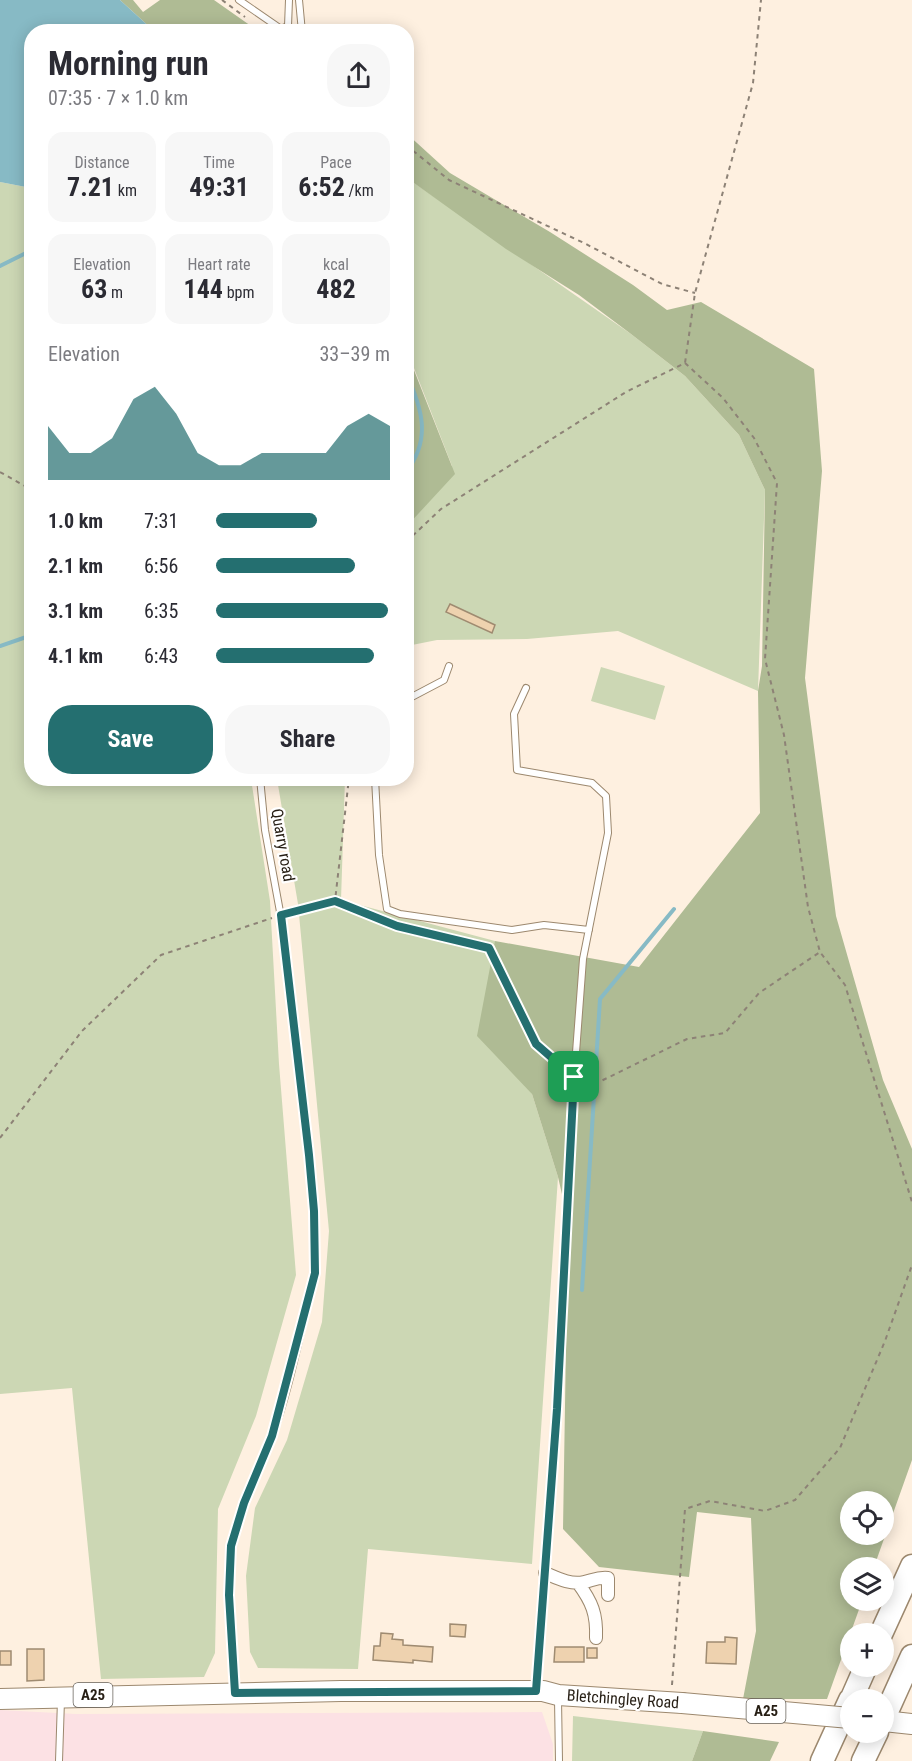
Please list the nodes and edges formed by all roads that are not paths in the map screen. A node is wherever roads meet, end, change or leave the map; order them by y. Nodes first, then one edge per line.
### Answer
1 (239, 0) edge
2 (289, 0) edge
3 (299, 0) edge
4 (274, 24) edge
5 (289, 24) edge
6 (301, 24) edge
7 (449, 666) dead end
8 (526, 688) dead end
9 (414, 696) edge
10 (261, 786) edge
11 (375, 786) edge
12 (589, 930) junction
13 (912, 1566) edge
14 (545, 1573) junction
15 (578, 1583) junction
16 (608, 1595) dead end
17 (886, 1623) edge
18 (596, 1638) dead end
19 (912, 1656) edge
20 (536, 1691) junction
21 (235, 1693) junction
22 (558, 1695) junction
23 (61, 1696) junction
24 (894, 1697) edge
25 (0, 1698) edge
26 (840, 1717) edge
27 (894, 1721) edge
28 (840, 1722) edge
29 (912, 1724) edge
30 (872, 1743) edge
31 (60, 1761) edge
32 (559, 1761) edge
33 (822, 1761) edge
34 (863, 1761) edge

1 - 4 lane
2 - 5 lane
3 - 6 lane
7 - 9 lane
8 - 12 lane
10 - 21 lane, Quarry road
11 - 12 lane
12 - 14 lane
13 - 17 highway
14 - 15 street
14 - 20 lane
15 - 16 street
15 - 18 street
19 - 24 highway
20 - 21 main road, Bletchingley Road / A25
20 - 22 main road, Bletchingley Road / A25
21 - 23 main road, Bletchingley Road / A25
22 - 26 main road, Bletchingley Road / A25, bridge
22 - 32 lane
23 - 25 main road, Bletchingley Road / A25
23 - 31 lane
27 - 29 main road
28 - 33 highway
30 - 34 highway

